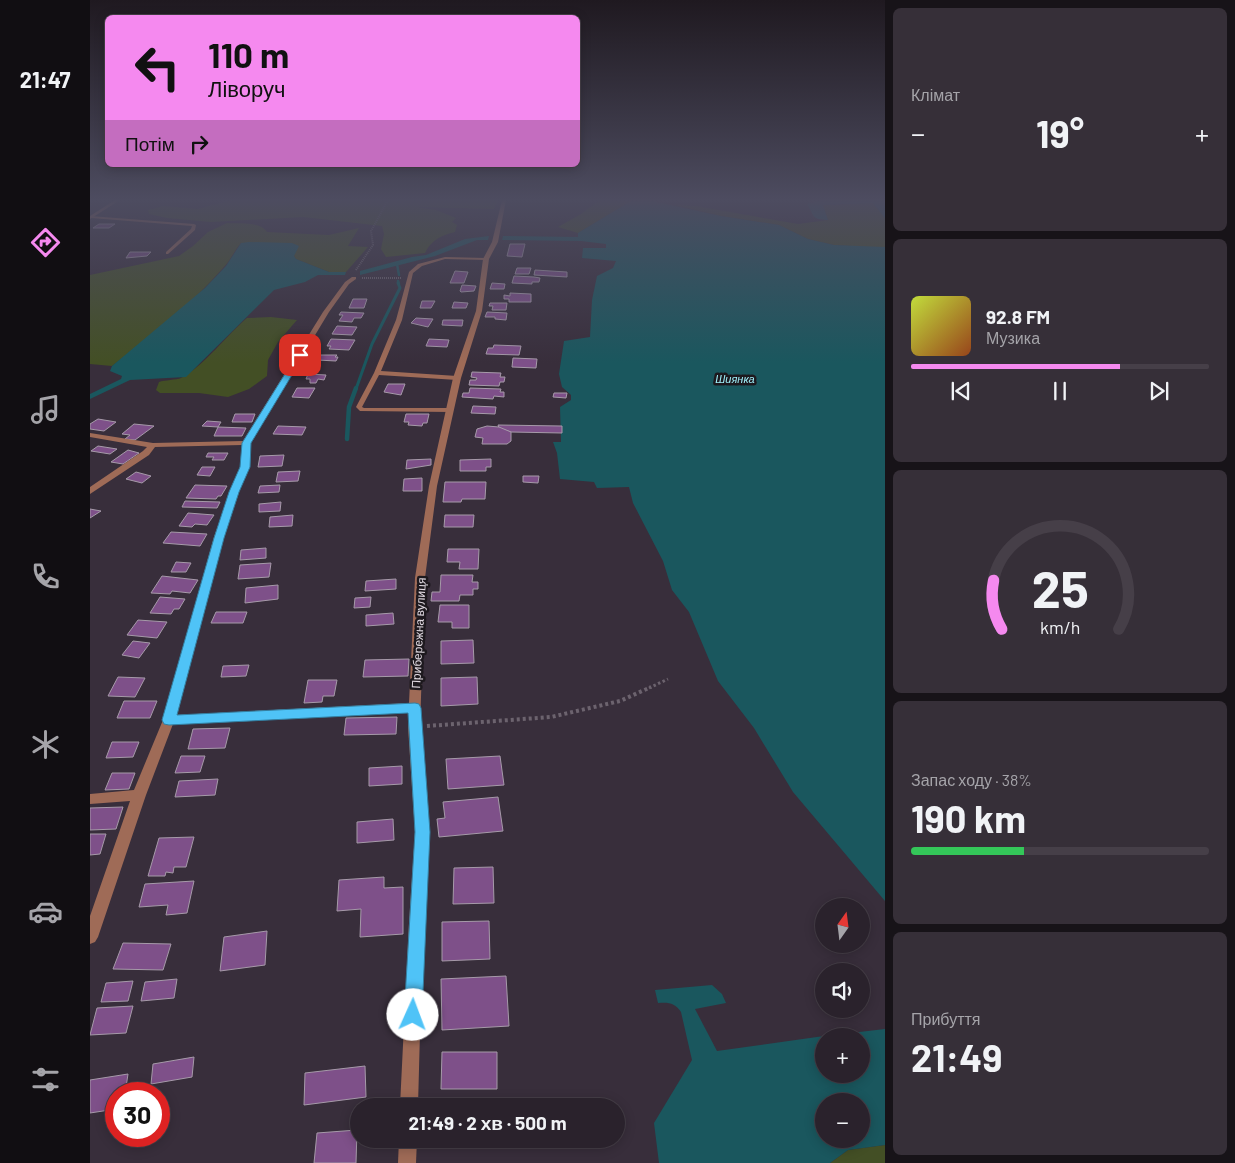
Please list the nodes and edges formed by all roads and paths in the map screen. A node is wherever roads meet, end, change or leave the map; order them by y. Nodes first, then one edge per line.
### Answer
1 (367, 254) edge
2 (489, 254) edge
3 (486, 259) junction
4 (354, 278) junction
5 (409, 278) junction
6 (378, 373) junction
7 (457, 378) junction
8 (450, 410) junction
9 (90, 435) edge
10 (246, 443) junction
11 (153, 444) junction
12 (90, 490) edge
13 (668, 679) dead end
14 (415, 708) junction
15 (169, 720) junction
16 (414, 727) junction
17 (139, 794) junction
18 (90, 799) edge
19 (90, 937) edge
20 (409, 1098) edge
21 (408, 1148) edge
22 (407, 1163) edge

1 - 4 path
2 - 3 street, Прибережна вулиця
3 - 5 lane
3 - 7 street, Прибережна вулиця
4 - 5 path
4 - 10 street
5 - 6 lane
6 - 7 lane
6 - 8 lane
7 - 8 street, Прибережна вулиця
8 - 14 street, Прибережна вулиця
9 - 11 street
10 - 11 street
10 - 15 street
11 - 12 street
13 - 16 path
14 - 15 street
14 - 16 street, Прибережна вулиця
15 - 17 street
16 - 20 street, Прибережна вулиця
17 - 18 street
17 - 19 street
21 - 22 street

